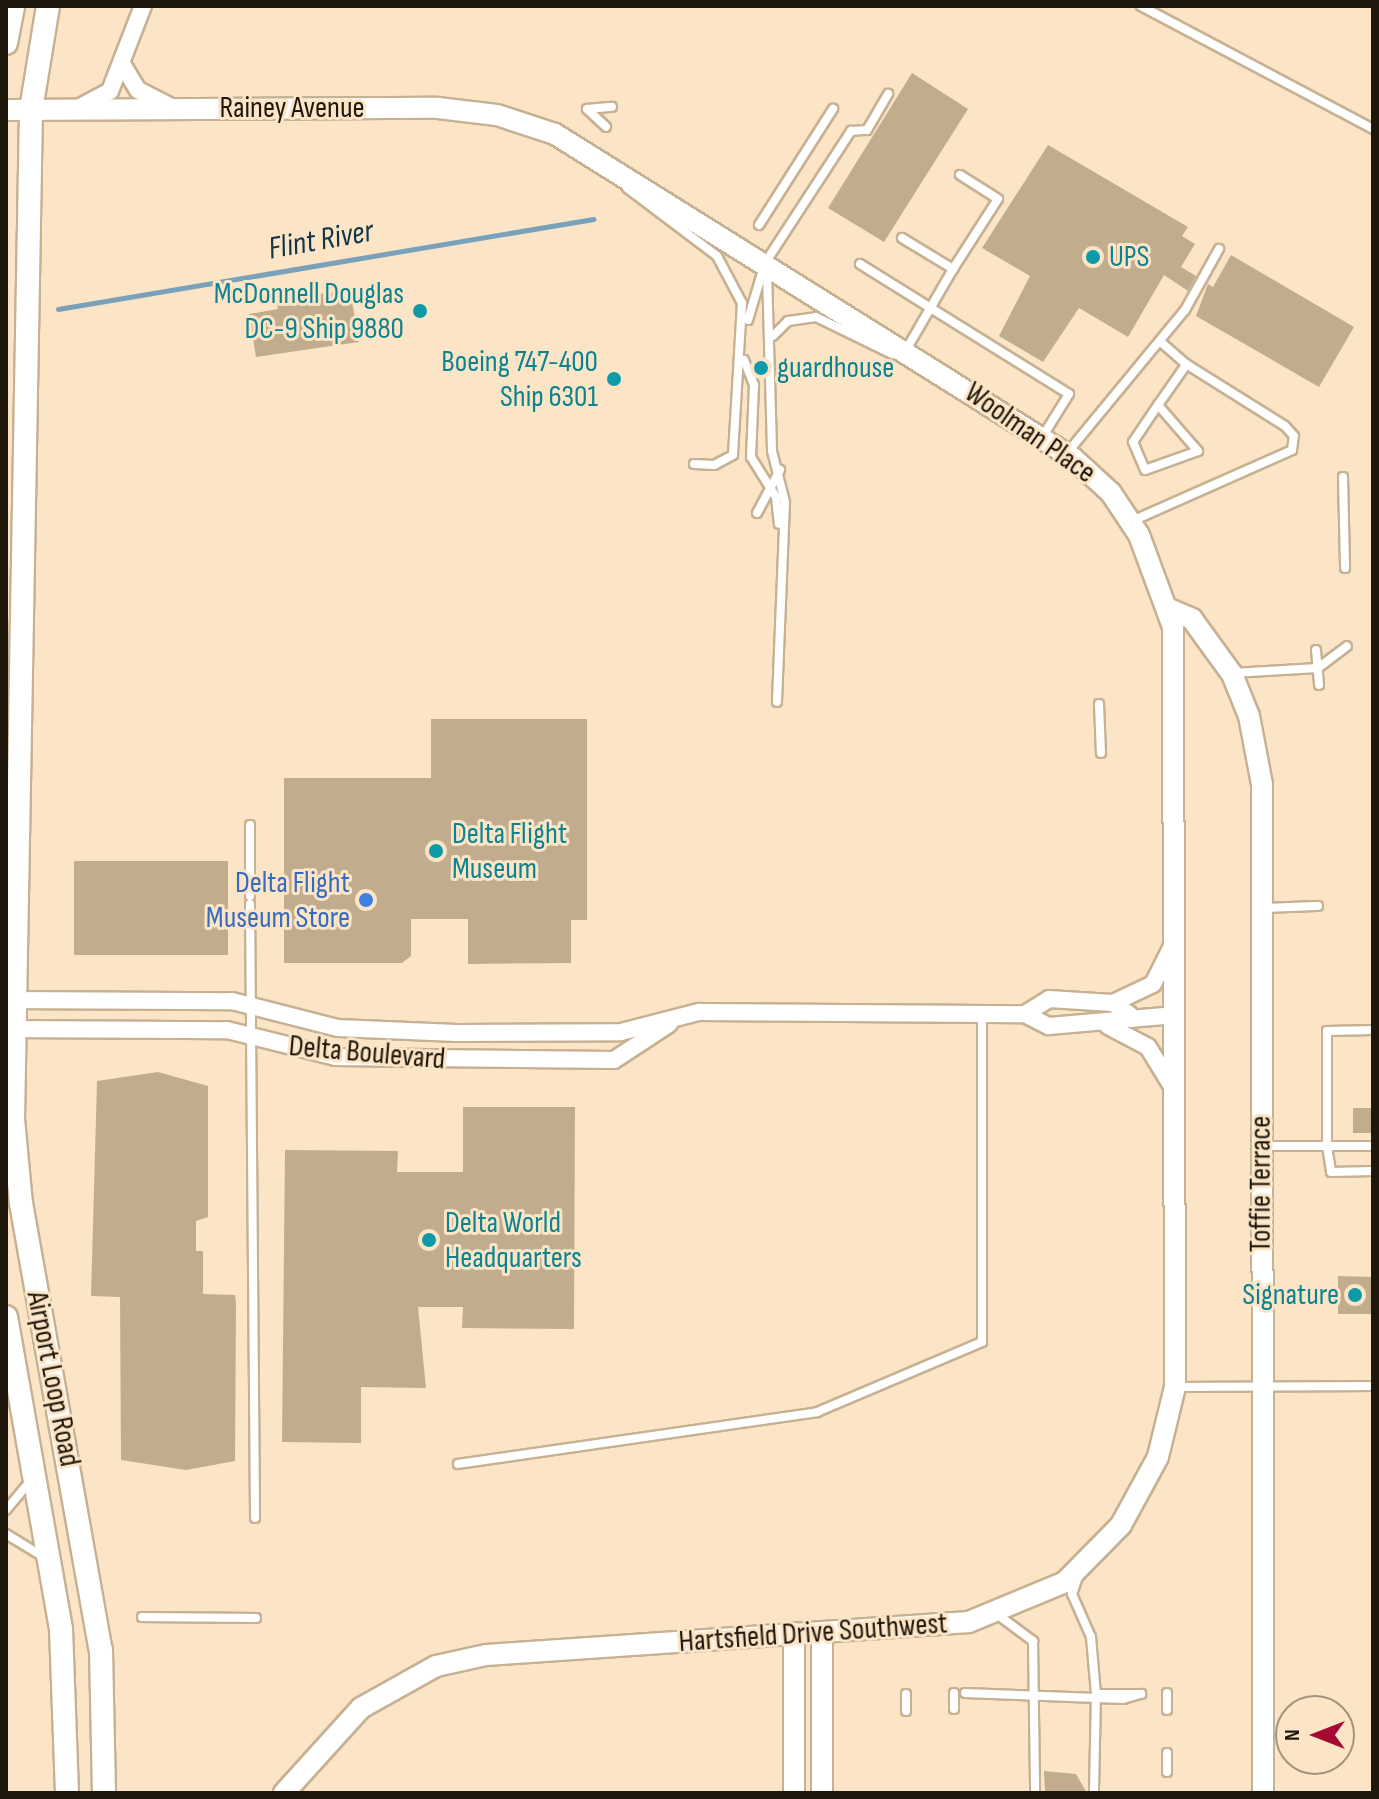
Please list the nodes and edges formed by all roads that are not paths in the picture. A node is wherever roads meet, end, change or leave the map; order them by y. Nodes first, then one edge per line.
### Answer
1 (13, 6) edge
2 (48, 6) edge
3 (133, 6) edge
4 (143, 6) edge
5 (1141, 6) edge
6 (6, 43) edge
7 (124, 67) junction
8 (888, 94) dead end
9 (612, 107) dead end
10 (177, 109) junction
11 (833, 109) dead end
12 (6, 110) edge
13 (31, 110) junction
14 (71, 110) junction
15 (606, 127) dead end
16 (1373, 129) edge
17 (580, 147) junction
18 (960, 175) dead end
19 (759, 225) dead end
20 (902, 238) dead end
21 (1219, 249) dead end
22 (765, 263) junction
23 (860, 264) dead end
24 (953, 269) junction
25 (931, 306) junction
26 (744, 336) junction
27 (773, 337) junction
28 (1160, 341) junction
29 (906, 350) junction
30 (744, 360) junction
31 (1186, 364) junction
32 (942, 373) junction
33 (1158, 405) junction
34 (1043, 436) junction
35 (1067, 453) junction
36 (694, 464) dead end
37 (780, 470) junction
38 (1343, 477) dead end
39 (769, 486) junction
40 (757, 513) dead end
41 (1131, 522) junction
42 (781, 540) junction
43 (1345, 568) dead end
44 (1169, 609) junction
45 (1347, 646) dead end
46 (1316, 650) dead end
47 (1318, 668) junction
48 (1232, 674) junction
49 (1319, 685) dead end
50 (777, 702) dead end
51 (1099, 704) dead end
52 (1101, 753) dead end
53 (250, 825) dead end
54 (1318, 906) dead end
55 (1262, 908) junction
56 (1176, 939) junction
57 (9, 1000) edge
58 (1113, 1003) junction
59 (252, 1008) junction
60 (982, 1013) junction
61 (1025, 1014) junction
62 (1130, 1015) junction
63 (1176, 1015) junction
64 (669, 1024) junction
65 (1108, 1026) junction
66 (8, 1029) edge
67 (1373, 1030) edge
68 (254, 1039) junction
69 (1176, 1093) junction
70 (1261, 1146) junction
71 (1327, 1146) junction
72 (1373, 1146) edge
73 (1373, 1171) edge
74 (6, 1317) edge
75 (1373, 1386) edge
76 (1175, 1387) junction
77 (1262, 1388) junction
78 (33, 1463) junction
79 (458, 1464) dead end
80 (6, 1510) edge
81 (255, 1518) dead end
82 (6, 1534) edge
83 (1081, 1568) junction
84 (53, 1571) junction
85 (998, 1615) junction
86 (142, 1617) dead end
87 (256, 1618) dead end
88 (822, 1632) junction
89 (794, 1633) junction
90 (954, 1693) dead end
91 (965, 1693) dead end
92 (1035, 1693) junction
93 (1167, 1693) dead end
94 (906, 1694) dead end
95 (1096, 1694) junction
96 (1124, 1699) junction
97 (954, 1709) dead end
98 (1167, 1710) dead end
99 (906, 1711) dead end
100 (1124, 1711) dead end
101 (1167, 1753) dead end
102 (1167, 1772) dead end
103 (106, 1788) edge
104 (67, 1793) edge
105 (284, 1793) edge
106 (794, 1793) edge
107 (822, 1793) edge
108 (1035, 1793) edge
109 (1094, 1793) edge
110 (1263, 1793) edge

1 - 6 main road
2 - 13 main road, Airport Loop Road
3 - 7 street
4 - 7 street
5 - 16 lane
7 - 10 street
7 - 14 street
8 - 22 lane
9 - 15 lane
10 - 14 street, Rainey Avenue
10 - 17 street, Rainey Avenue
11 - 19 lane
12 - 13 street, Rainey Avenue
13 - 14 street, Rainey Avenue
13 - 57 main road, Airport Loop Road
17 - 22 street, Woolman Place
17 - 26 lane
18 - 24 lane
20 - 24 lane
21 - 28 lane
22 - 26 lane
22 - 27 lane
22 - 29 street, Woolman Place
23 - 25 lane
24 - 25 lane
25 - 29 lane
25 - 34 lane
26 - 30 lane
27 - 32 lane
27 - 37 lane
28 - 31 lane
28 - 35 lane
29 - 32 street, Woolman Place
30 - 36 lane
30 - 39 lane
31 - 33 lane
31 - 41 lane
32 - 34 street, Woolman Place
33 - 33 lane
34 - 35 street, Woolman Place
35 - 41 street, Woolman Place
37 - 39 lane
37 - 42 lane
38 - 43 lane
39 - 40 lane
39 - 42 lane
41 - 44 street, Woolman Place
42 - 50 lane
44 - 48 street, Toffie Terrace
44 - 56 street, Woolman Place
45 - 47 lane
46 - 47 lane
47 - 48 lane
47 - 49 lane
48 - 55 street, Toffie Terrace
51 - 52 lane
53 - 59 lane
54 - 55 lane
55 - 70 street, Toffie Terrace
56 - 58 street
56 - 63 street, Woolman Place
57 - 59 street, Delta Boulevard
57 - 66 main road, Airport Loop Road
58 - 61 street, Delta Boulevard
58 - 62 street
59 - 64 street, Delta Boulevard
59 - 68 lane
60 - 61 street, Delta Boulevard
60 - 64 street, Delta Boulevard
60 - 79 lane
61 - 65 street, Delta Boulevard
62 - 63 street, Delta Boulevard
62 - 65 street, Delta Boulevard
63 - 69 street, Hartsfield Drive Southwest
64 - 68 street, Delta Boulevard
65 - 69 street
66 - 68 street, Delta Boulevard
66 - 103 main road, Airport Loop Road
67 - 71 lane
68 - 81 lane
69 - 76 street, Hartsfield Drive Southwest
70 - 71 lane
70 - 77 street, Toffie Terrace
71 - 72 lane
71 - 73 lane
74 - 78 main road, Airport Loop Road
75 - 77 lane
76 - 77 lane
76 - 83 street, Hartsfield Drive Southwest
77 - 110 street, Toffie Terrace
78 - 80 lane
78 - 84 main road, Airport Loop Road
82 - 84 lane
83 - 85 street, Hartsfield Drive Southwest
83 - 95 lane
84 - 104 main road, Airport Loop Road
85 - 88 street, Hartsfield Drive Southwest
85 - 92 lane
86 - 87 lane
88 - 89 street, Hartsfield Drive Southwest
88 - 107 street
89 - 105 street, Hartsfield Drive Southwest
89 - 106 street
90 - 97 lane
91 - 92 lane
92 - 95 lane
92 - 108 lane
93 - 98 lane
94 - 99 lane
95 - 96 lane
95 - 96 lane
95 - 109 lane
96 - 100 lane
101 - 102 lane

